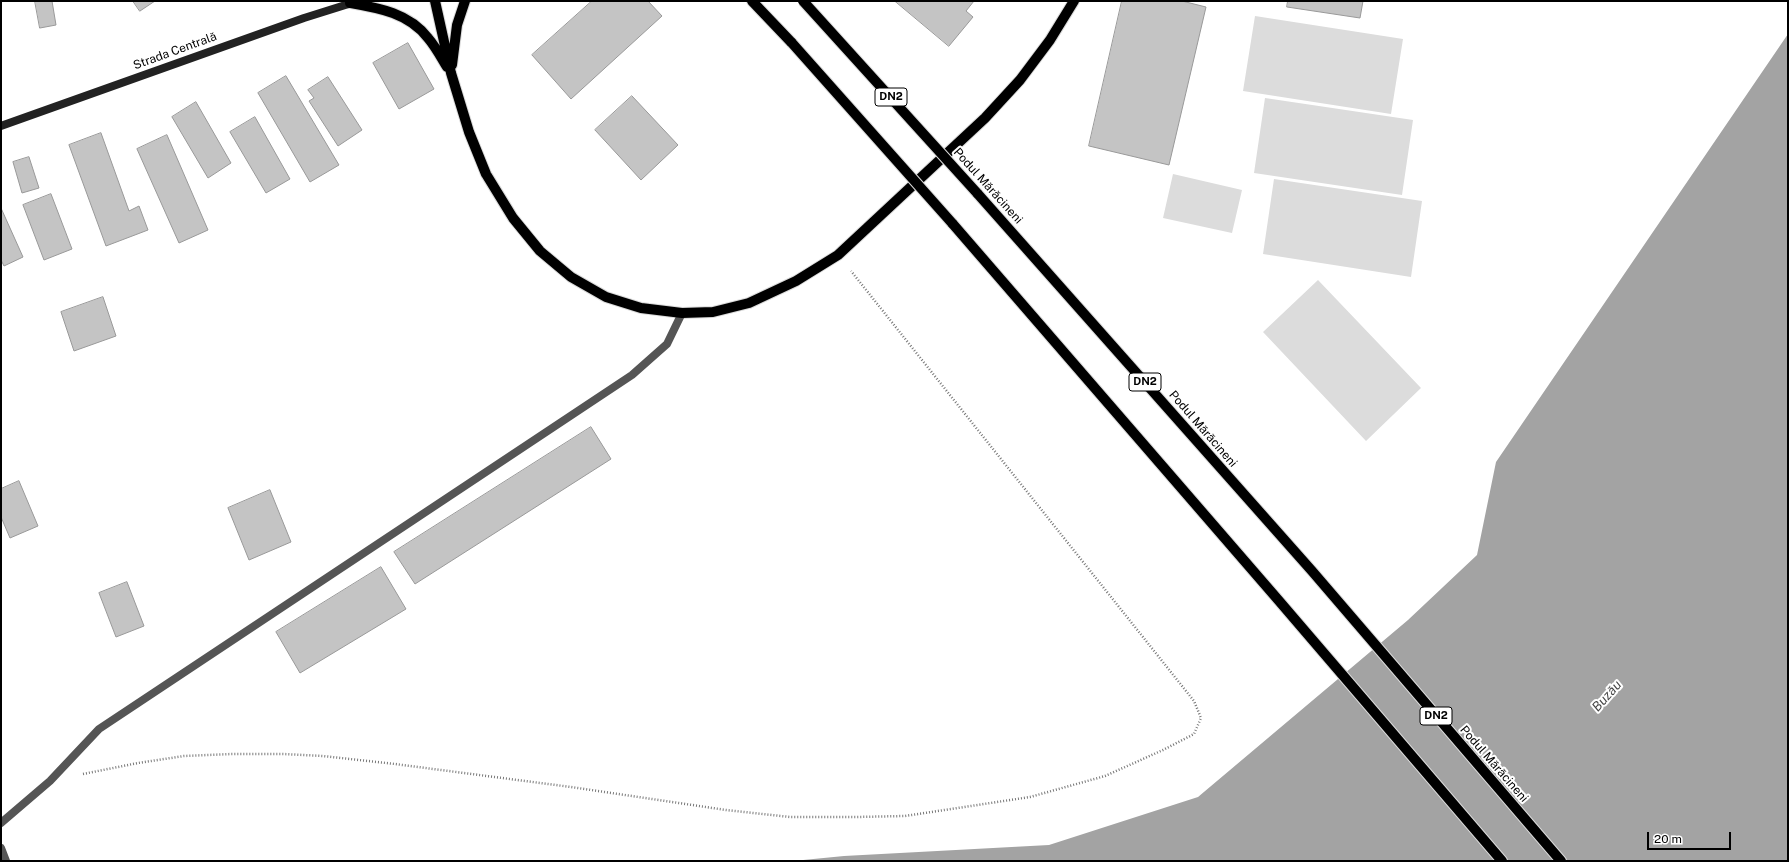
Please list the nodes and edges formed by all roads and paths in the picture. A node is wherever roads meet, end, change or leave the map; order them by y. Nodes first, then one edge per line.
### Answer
1 (435, 1) edge
2 (465, 1) edge
3 (752, 1) edge
4 (803, 1) edge
5 (1074, 1) edge
6 (354, 2) edge
7 (451, 73) junction
8 (1, 126) edge
9 (838, 255) junction
10 (682, 313) junction
11 (50, 781) junction
12 (1, 823) edge
13 (1, 848) edge
14 (6, 861) edge
15 (1502, 861) edge
16 (1561, 861) edge

1 - 7 main road
2 - 7 main road
3 - 15 main road, bridge
4 - 16 main road, Podul Mărăcineni / DN2, bridge
5 - 9 main road
6 - 7 main road
6 - 8 main road, Strada Centrală
7 - 10 main road
9 - 10 main road
9 - 11 path
10 - 11 street
11 - 12 street
13 - 14 street

